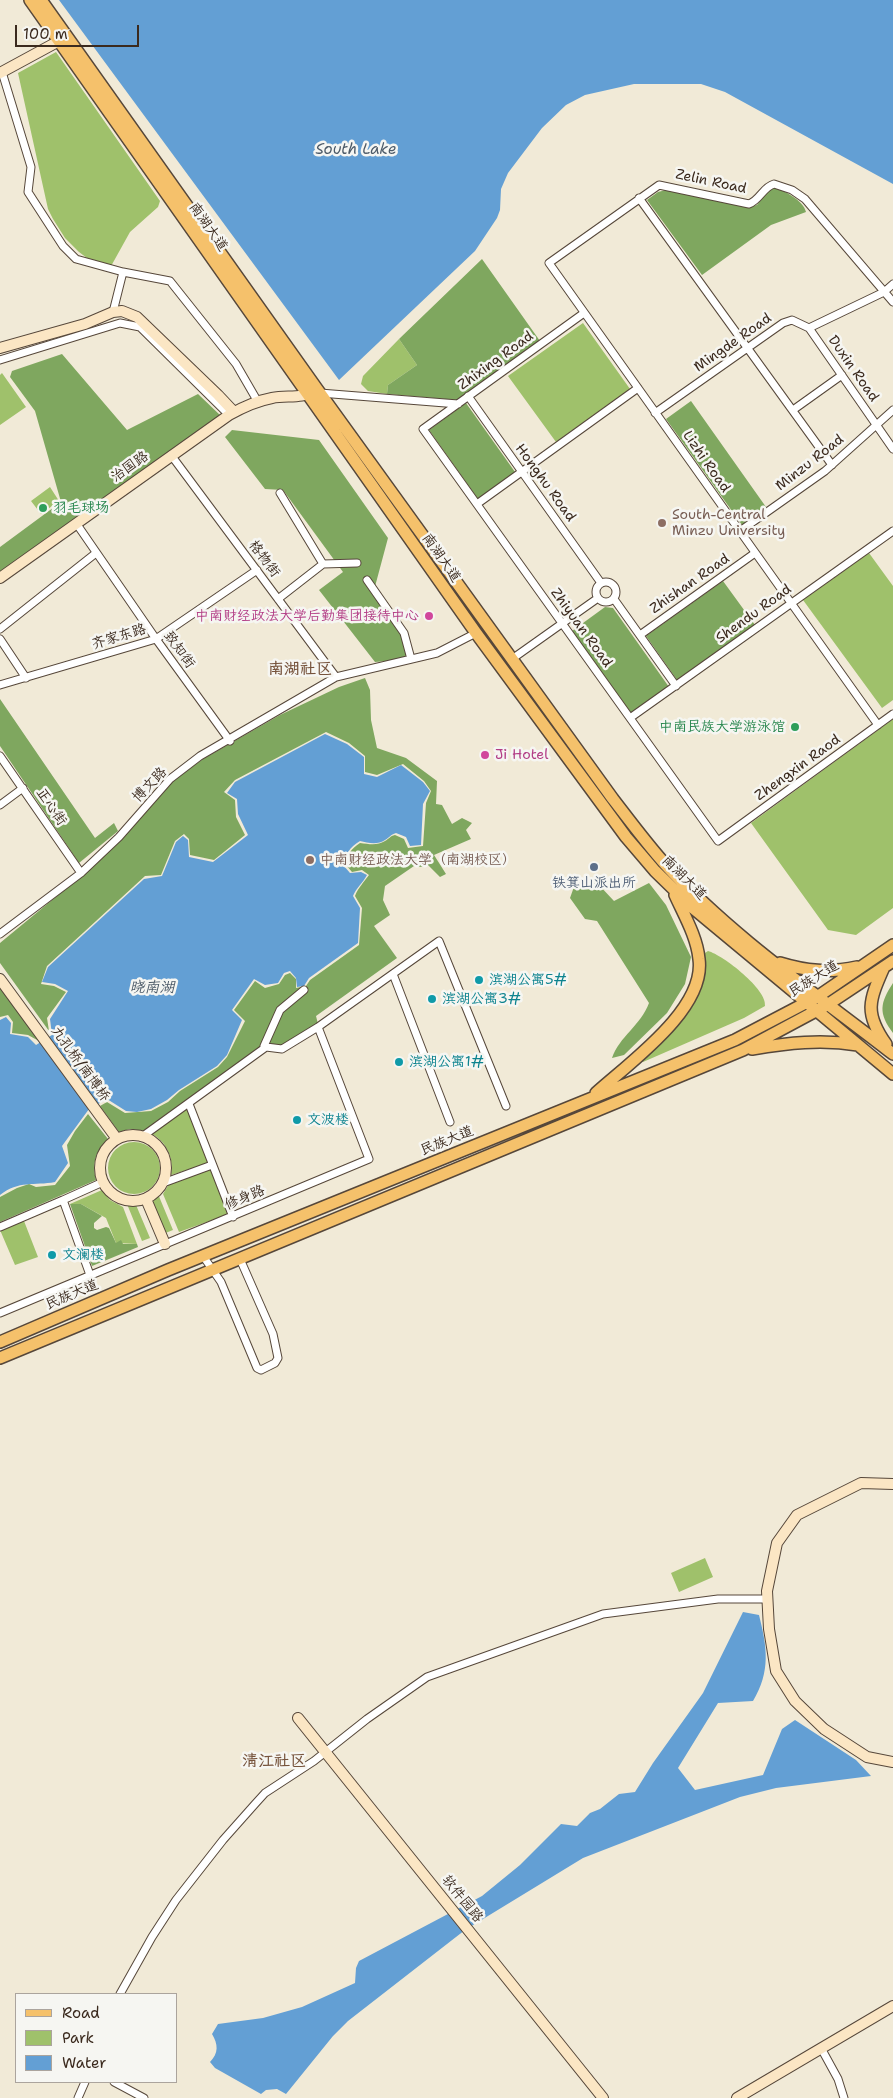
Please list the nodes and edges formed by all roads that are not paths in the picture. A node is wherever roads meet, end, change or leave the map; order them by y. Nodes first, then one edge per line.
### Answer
1 (30, 0) edge
2 (41, 0) edge
3 (59, 41) junction
4 (1, 73) edge
5 (639, 198) junction
6 (549, 263) joint
7 (123, 272) junction
8 (893, 284) edge
9 (884, 292) junction
10 (893, 302) edge
11 (113, 312) junction
12 (584, 313) junction
13 (809, 328) junction
14 (0, 348) edge
15 (748, 348) junction
16 (0, 360) edge
17 (842, 375) junction
18 (638, 388) junction
19 (315, 392) junction
20 (468, 396) junction
21 (258, 402) junction
22 (458, 404) junction
23 (793, 410) junction
24 (893, 410) edge
25 (655, 413) junction
26 (231, 414) junction
27 (876, 424) junction
28 (423, 429) joint
29 (893, 449) edge
30 (172, 455) junction
31 (832, 465) junction
32 (522, 472) junction
33 (280, 493) dead end
34 (477, 504) junction
35 (76, 523) junction
36 (740, 531) junction
37 (893, 531) edge
38 (96, 553) junction
39 (755, 553) junction
40 (323, 564) junction
41 (357, 564) dead end
42 (257, 570) junction
43 (0, 578) edge
44 (367, 580) dead end
45 (601, 583) junction
46 (598, 598) junction
47 (278, 599) junction
48 (614, 599) junction
49 (791, 603) junction
50 (562, 624) junction
51 (0, 630) edge
52 (476, 633) junction
53 (640, 635) junction
54 (0, 639) edge
55 (156, 639) junction
56 (512, 659) junction
57 (411, 660) junction
58 (336, 677) junction
59 (26, 678) junction
60 (0, 686) edge
61 (676, 686) junction
62 (893, 714) edge
63 (630, 718) junction
64 (878, 726) junction
65 (230, 741) junction
66 (0, 756) edge
67 (23, 788) junction
68 (0, 804) edge
69 (718, 841) joint
70 (81, 873) junction
71 (674, 891) junction
72 (0, 934) edge
73 (893, 945) edge
74 (773, 960) junction
75 (888, 964) edge
76 (863, 965) junction
77 (393, 974) junction
78 (0, 979) edge
79 (304, 990) dead end
80 (817, 997) junction
81 (805, 1003) junction
82 (827, 1005) junction
83 (816, 1012) junction
84 (318, 1027) junction
85 (858, 1045) junction
86 (264, 1046) dead end
87 (743, 1050) junction
88 (893, 1054) edge
89 (893, 1074) edge
90 (590, 1098) junction
91 (189, 1104) junction
92 (506, 1106) dead end
93 (450, 1122) dead end
94 (143, 1136) junction
95 (117, 1139) junction
96 (212, 1165) junction
97 (103, 1182) junction
98 (163, 1183) junction
99 (146, 1199) junction
100 (63, 1200) junction
101 (233, 1216) junction
102 (0, 1227) edge
103 (165, 1244) junction
104 (203, 1256) junction
105 (240, 1259) junction
106 (211, 1270) junction
107 (90, 1275) junction
108 (0, 1313) edge
109 (0, 1342) edge
110 (0, 1358) edge
111 (893, 1484) edge
112 (767, 1599) junction
113 (298, 1718) dead end
114 (324, 1752) junction
115 (893, 1762) edge
116 (121, 1993) edge
117 (893, 2006) edge
118 (822, 2048) junction
119 (85, 2083) edge
120 (116, 2083) edge
121 (78, 2098) edge
122 (144, 2098) edge
123 (604, 2098) edge
124 (737, 2098) edge
125 (844, 2098) edge

1 - 3 main road, 南湖大道
2 - 19 main road, 南湖大道
3 - 4 main road
3 - 19 main road, 南湖大道
4 - 7 street
5 - 6 street, Zelin Road
5 - 9 street, Zelin Road
5 - 15 street
6 - 12 street, Lizhi Road
7 - 11 street
7 - 21 street
8 - 9 street
9 - 10 street, Zelin Road
9 - 13 street
11 - 14 main road
11 - 26 main road
12 - 18 street, Lizhi Road
12 - 20 street, Zhixing Road
13 - 15 street, Mingde Road
13 - 17 street, Duxin Road
15 - 23 street
15 - 25 street, Mingde Road
16 - 26 street
17 - 23 street
17 - 27 street, Duxin Road
18 - 25 street, Lizhi Road
18 - 32 street
19 - 21 main road, 治国路
19 - 22 street
19 - 52 main road, 南湖大道
19 - 56 main road, 南湖大道
20 - 22 street, Zhixing Road
20 - 32 street, Honghu Road
21 - 26 main road, 治国路
22 - 28 street, Zhixing Road
23 - 31 street
24 - 27 street, Minzu Road
25 - 36 street, Lizhi Road
26 - 30 main road, 治国路
27 - 29 street, Duxin Road
27 - 31 street, Minzu Road
28 - 34 street, Zhiyuan Road
30 - 35 main road, 治国路
30 - 42 street, 格物街
31 - 36 street, Minzu Road
32 - 34 street
32 - 45 street, Honghu Road
33 - 40 street
34 - 50 street, Zhiyuan Road
35 - 38 street, 致知街
35 - 43 main road, 治国路
36 - 39 street, Lizhi Road
37 - 49 street, Shendu Road
38 - 51 street
38 - 55 street, 致知街
39 - 49 street, Lizhi Road
39 - 53 street, Zhishan Road
40 - 41 street
40 - 47 street
42 - 47 street, 格物街
42 - 55 street, 齐家东路
44 - 57 street
45 - 46 street
45 - 48 street
46 - 48 street
46 - 50 street
47 - 58 street, 格物街
48 - 53 street
49 - 61 street, Shendu Road
49 - 64 street, Lizhi Road
50 - 56 street
50 - 63 street, Zhiyuan Road
52 - 57 street, 博文路
52 - 71 main road, 南湖大道
53 - 61 street
54 - 59 street
55 - 59 street, 齐家东路
55 - 65 street, 致知街
56 - 74 main road, 南湖大道
57 - 58 street, 博文路
58 - 65 street, 博文路
59 - 60 street, 齐家东路
61 - 63 street, Shendu Road
62 - 64 street, Zhengxin Raod
63 - 69 street, Zhiyuan Road
64 - 69 street, Zhengxin Raod
65 - 70 street, 博文路
66 - 67 street, 正心街
67 - 68 street
67 - 70 street, 正心街
70 - 72 street, 博文路
71 - 81 main road, 南湖大道
71 - 90 main road
73 - 76 main road, 民族大道
74 - 76 main road
74 - 80 main road, 南湖大道
75 - 82 main road, 民族大道
75 - 88 main road
76 - 80 main road, 民族大道
77 - 84 street
77 - 92 street
77 - 93 street
78 - 95 main road, 九孔桥/南博桥
79 - 86 street
80 - 81 main road, 民族大道
80 - 82 main road, 南湖大道
81 - 83 main road, 南湖大道
81 - 90 main road, 民族大道
82 - 83 main road, 民族大道
82 - 88 main road, 南湖大道
83 - 85 main road, 南湖大道
83 - 87 main road, 民族大道
84 - 91 street
84 - 101 street, 修身路
85 - 87 main road
85 - 89 main road, 南湖大道
87 - 105 main road, 民族大道
90 - 104 main road, 民族大道
91 - 94 street
91 - 96 street
94 - 95 main road
94 - 98 main road
95 - 97 main road
96 - 98 street
96 - 101 street
97 - 99 main road
97 - 100 street
98 - 99 main road
99 - 103 main road
100 - 102 street
100 - 107 street
101 - 103 street, 修身路
103 - 107 street, 修身路
104 - 106 street
104 - 109 main road, 民族大道
105 - 106 main road, 民族大道
105 - 106 street
106 - 110 main road, 民族大道
107 - 108 street, 修身路
111 - 112 main road
112 - 114 street
112 - 115 main road
113 - 114 main road, 软件园路
114 - 116 street
114 - 123 main road, 软件园路
117 - 118 main road
118 - 124 main road
118 - 125 street
119 - 121 street
120 - 122 street

